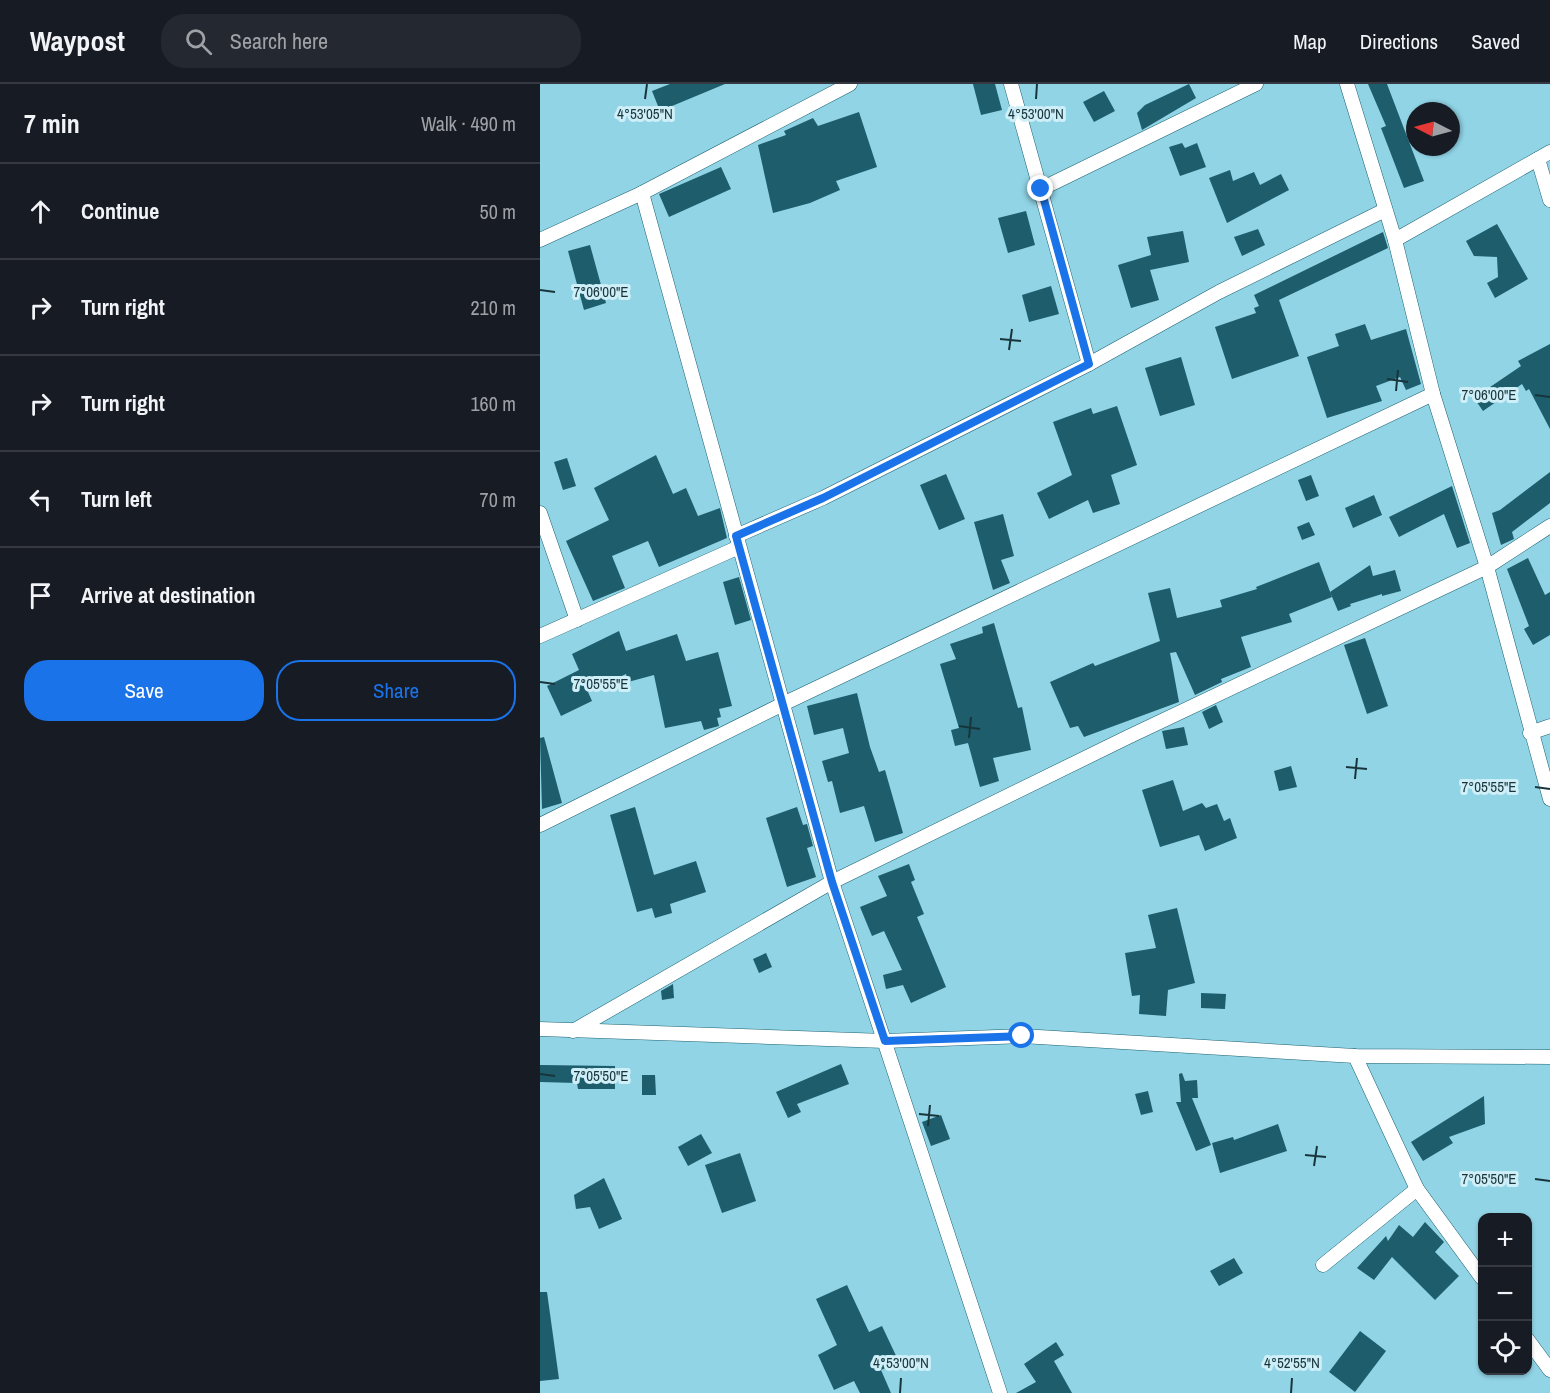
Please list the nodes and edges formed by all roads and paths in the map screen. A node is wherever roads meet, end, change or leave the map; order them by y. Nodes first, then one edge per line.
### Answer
1 (850, 84) edge
2 (1011, 84) edge
3 (1256, 84) edge
4 (1347, 84) edge
5 (1544, 156) edge
6 (1041, 189) junction
7 (642, 193) junction
8 (1550, 201) edge
9 (1385, 210) junction
10 (540, 240) edge
11 (1395, 240) junction
12 (1089, 364) junction
13 (1433, 394) junction
14 (540, 513) edge
15 (1550, 525) edge
16 (738, 542) junction
17 (1486, 567) junction
18 (577, 620) junction
19 (540, 636) edge
20 (783, 704) junction
21 (1550, 726) edge
22 (1530, 734) junction
23 (1550, 799) edge
24 (540, 825) edge
25 (832, 882) junction
26 (540, 1029) edge
27 (573, 1030) junction
28 (885, 1041) junction
29 (1355, 1056) junction
30 (1550, 1057) edge
31 (1418, 1189) junction
32 (1323, 1265) dead end
33 (1478, 1272) edge
34 (1532, 1347) edge
35 (1550, 1370) edge
36 (1000, 1393) edge

1 - 7 street
2 - 6 street
3 - 6 street
4 - 9 street
5 - 8 street
5 - 11 street
6 - 12 street
7 - 10 street
7 - 16 street
9 - 11 street
9 - 12 street
11 - 13 street
12 - 16 street
13 - 17 street
13 - 20 street
14 - 18 street
15 - 17 street
16 - 18 street
16 - 20 street
17 - 22 street
17 - 25 street
18 - 19 street
20 - 24 street
20 - 25 street
21 - 22 street
22 - 23 street
25 - 27 street
25 - 28 street
26 - 27 street
27 - 28 street
28 - 29 street
28 - 36 street
29 - 30 street
29 - 31 street
31 - 32 street
31 - 33 street
34 - 35 street

